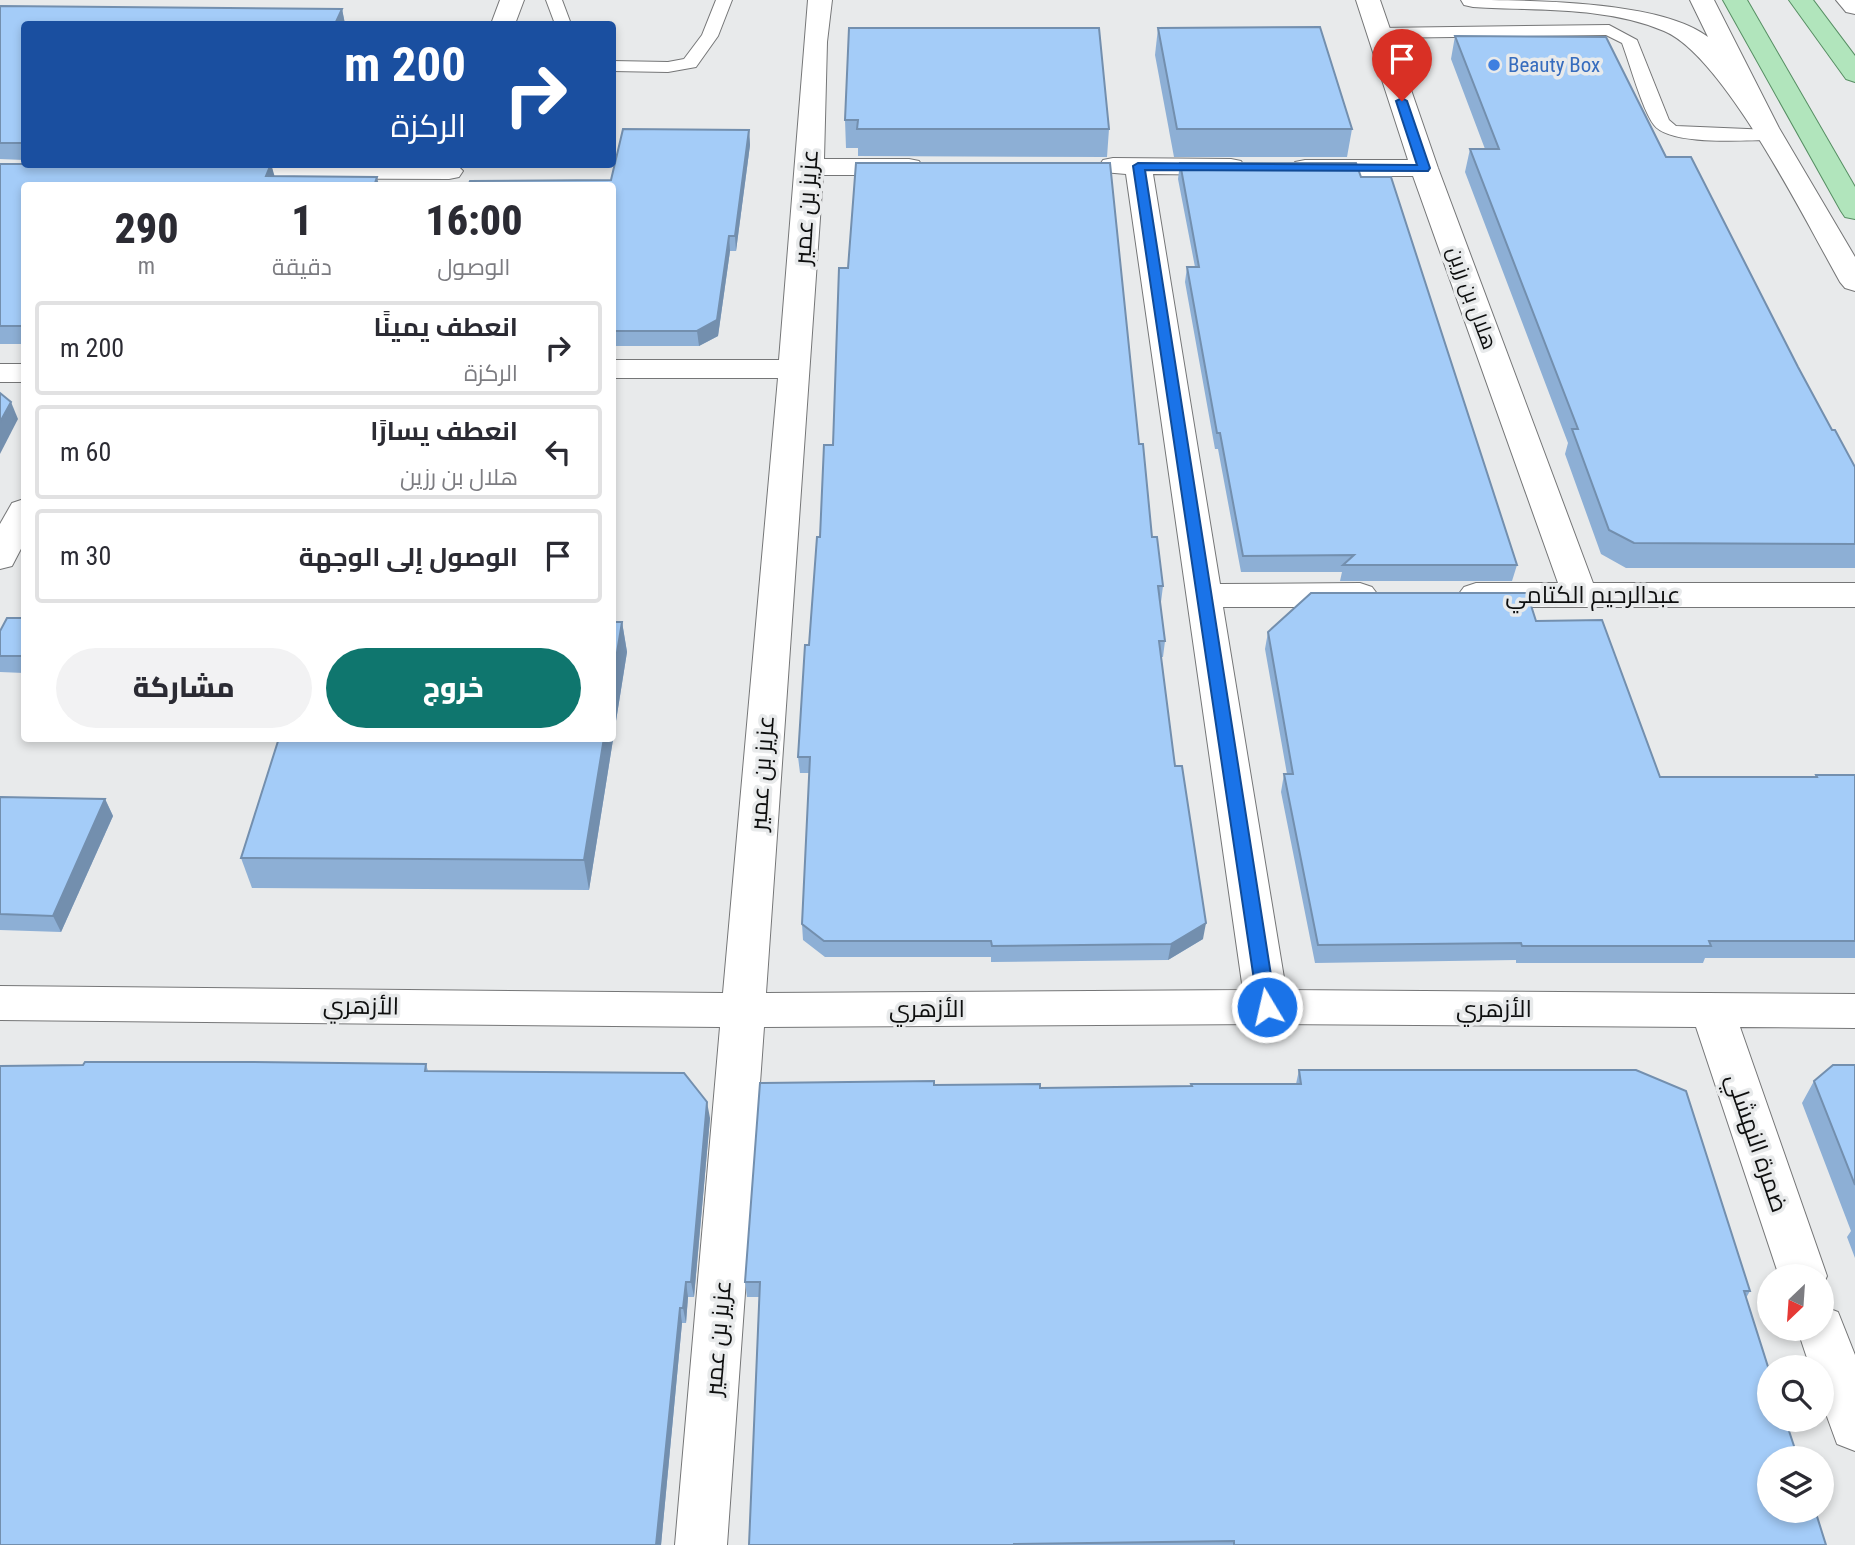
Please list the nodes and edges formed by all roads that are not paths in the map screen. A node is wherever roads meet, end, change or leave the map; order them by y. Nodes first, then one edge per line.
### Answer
1 (512, 0) edge
2 (554, 0) edge
3 (724, 0) edge
4 (820, 0) edge
5 (1368, 0) edge
6 (1473, 0) edge
7 (1702, 0) edge
8 (1735, 0) edge
9 (1801, 0) edge
10 (1848, 0) edge
11 (1855, 7) edge
12 (503, 21) edge
13 (562, 21) edge
14 (1379, 33) junction
15 (616, 66) edge
16 (1855, 74) edge
17 (1768, 132) junction
18 (1138, 166) junction
19 (810, 167) junction
20 (933, 167) edge
21 (1084, 167) edge
22 (1424, 168) junction
23 (190, 170) edge
24 (448, 174) edge
25 (1855, 211) edge
26 (1855, 282) edge
27 (616, 369) edge
28 (793, 369) junction
29 (0, 373) edge
30 (21, 373) edge
31 (21, 516) edge
32 (0, 558) edge
33 (1385, 595) edge
34 (1441, 595) edge
35 (1580, 595) junction
36 (1855, 595) edge
37 (1204, 596) junction
38 (0, 1003) edge
39 (1267, 1007) junction
40 (744, 1010) junction
41 (1712, 1010) junction
42 (1855, 1012) edge
43 (1799, 1264) edge
44 (1825, 1341) edge
45 (1855, 1427) edge
46 (701, 1545) edge

1 - 12 street
2 - 13 lane
3 - 15 lane
4 - 19 street, عزيز بن عمير
5 - 14 street, هلال بن رزين
6 - 17 street
7 - 17 street
8 - 25 main road
9 - 16 main road
10 - 11 street
14 - 17 lane
14 - 22 street, هلال بن رزين
17 - 26 street
18 - 21 street
18 - 22 street
18 - 37 street
19 - 20 street
19 - 28 street, عزيز بن عمير
22 - 35 street, هلال بن رزين
23 - 24 street
27 - 28 street
28 - 40 street, عزيز بن عمير
29 - 30 street
31 - 32 street
33 - 37 street
34 - 35 street, عبدالرحيم الكتامي
35 - 36 street, عبدالرحيم الكتامي
37 - 39 street
38 - 40 street, الأزهري
39 - 40 street, الأزهري
39 - 41 street, الأزهري
40 - 46 street, عزيز بن عمير
41 - 42 street, الأزهري
41 - 43 street, ضمرة النهشلي
44 - 45 street

